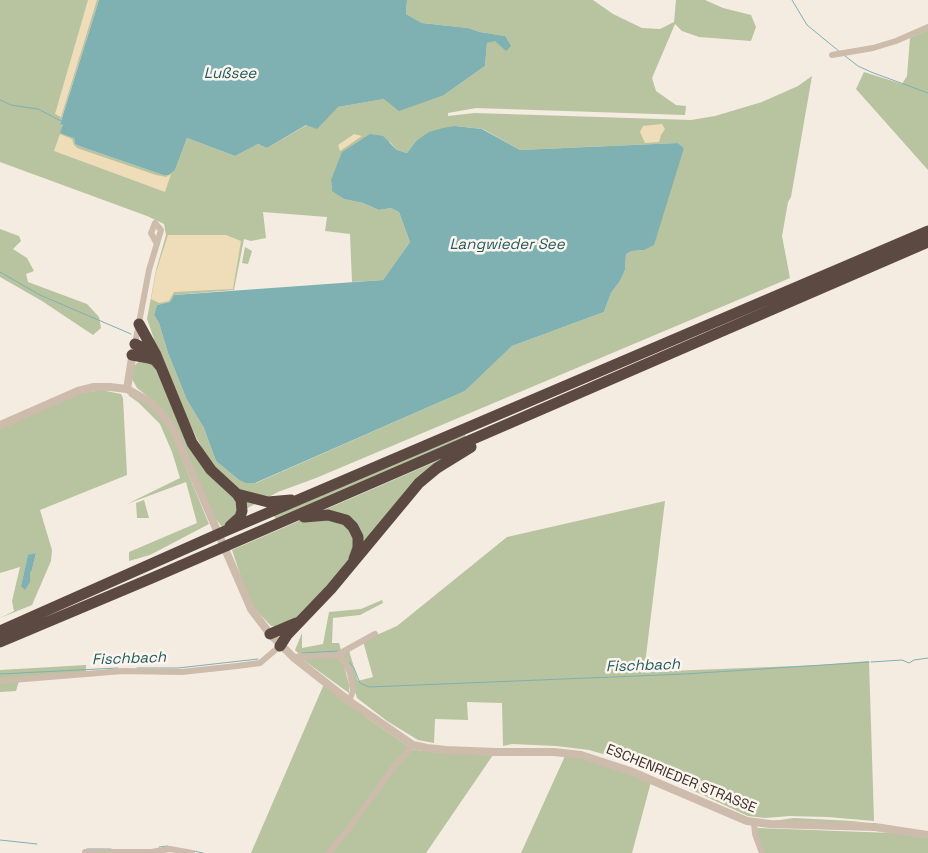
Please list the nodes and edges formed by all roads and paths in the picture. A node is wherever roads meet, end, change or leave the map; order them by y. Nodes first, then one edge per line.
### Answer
1 (928, 26) edge
2 (835, 54) dead end
3 (928, 231) edge
4 (928, 242) edge
5 (157, 244) dead end
6 (139, 324) junction
7 (134, 350) junction
8 (156, 355) junction
9 (160, 366) junction
10 (127, 389) junction
11 (520, 419) junction
12 (0, 425) edge
13 (237, 494) junction
14 (302, 499) junction
15 (292, 518) junction
16 (223, 532) junction
17 (352, 563) junction
18 (300, 621) junction
19 (0, 631) edge
20 (270, 634) junction
21 (375, 634) dead end
22 (0, 642) edge
23 (280, 646) junction
24 (337, 655) junction
25 (293, 656) junction
26 (0, 682) edge
27 (349, 701) junction
28 (413, 745) junction
29 (754, 823) junction
30 (928, 835) edge
31 (85, 852) edge
32 (192, 853) edge
33 (328, 853) edge
34 (762, 853) edge

1 - 2 street
3 - 14 highway
4 - 11 highway
5 - 6 street
6 - 7 street
6 - 8 highway
7 - 8 highway
7 - 9 highway
7 - 10 street
8 - 9 highway
9 - 13 highway
10 - 12 street
10 - 20 street, ESCHENRIEDER STRASSE
11 - 15 highway
11 - 17 highway
13 - 14 highway
13 - 16 highway
14 - 16 highway
15 - 17 highway
15 - 22 highway
16 - 19 highway
17 - 18 highway
18 - 20 highway
18 - 23 highway
20 - 23 street, ESCHENRIEDER STRASSE
21 - 24 street
23 - 25 street, ESCHENRIEDER STRASSE
23 - 26 street
24 - 25 street
24 - 27 street
25 - 27 street, ESCHENRIEDER STRASSE
27 - 28 street, ESCHENRIEDER STRASSE
28 - 29 street, ESCHENRIEDER STRASSE
28 - 33 street
29 - 30 street, ESCHENRIEDER STRASSE
29 - 34 street
31 - 32 street

